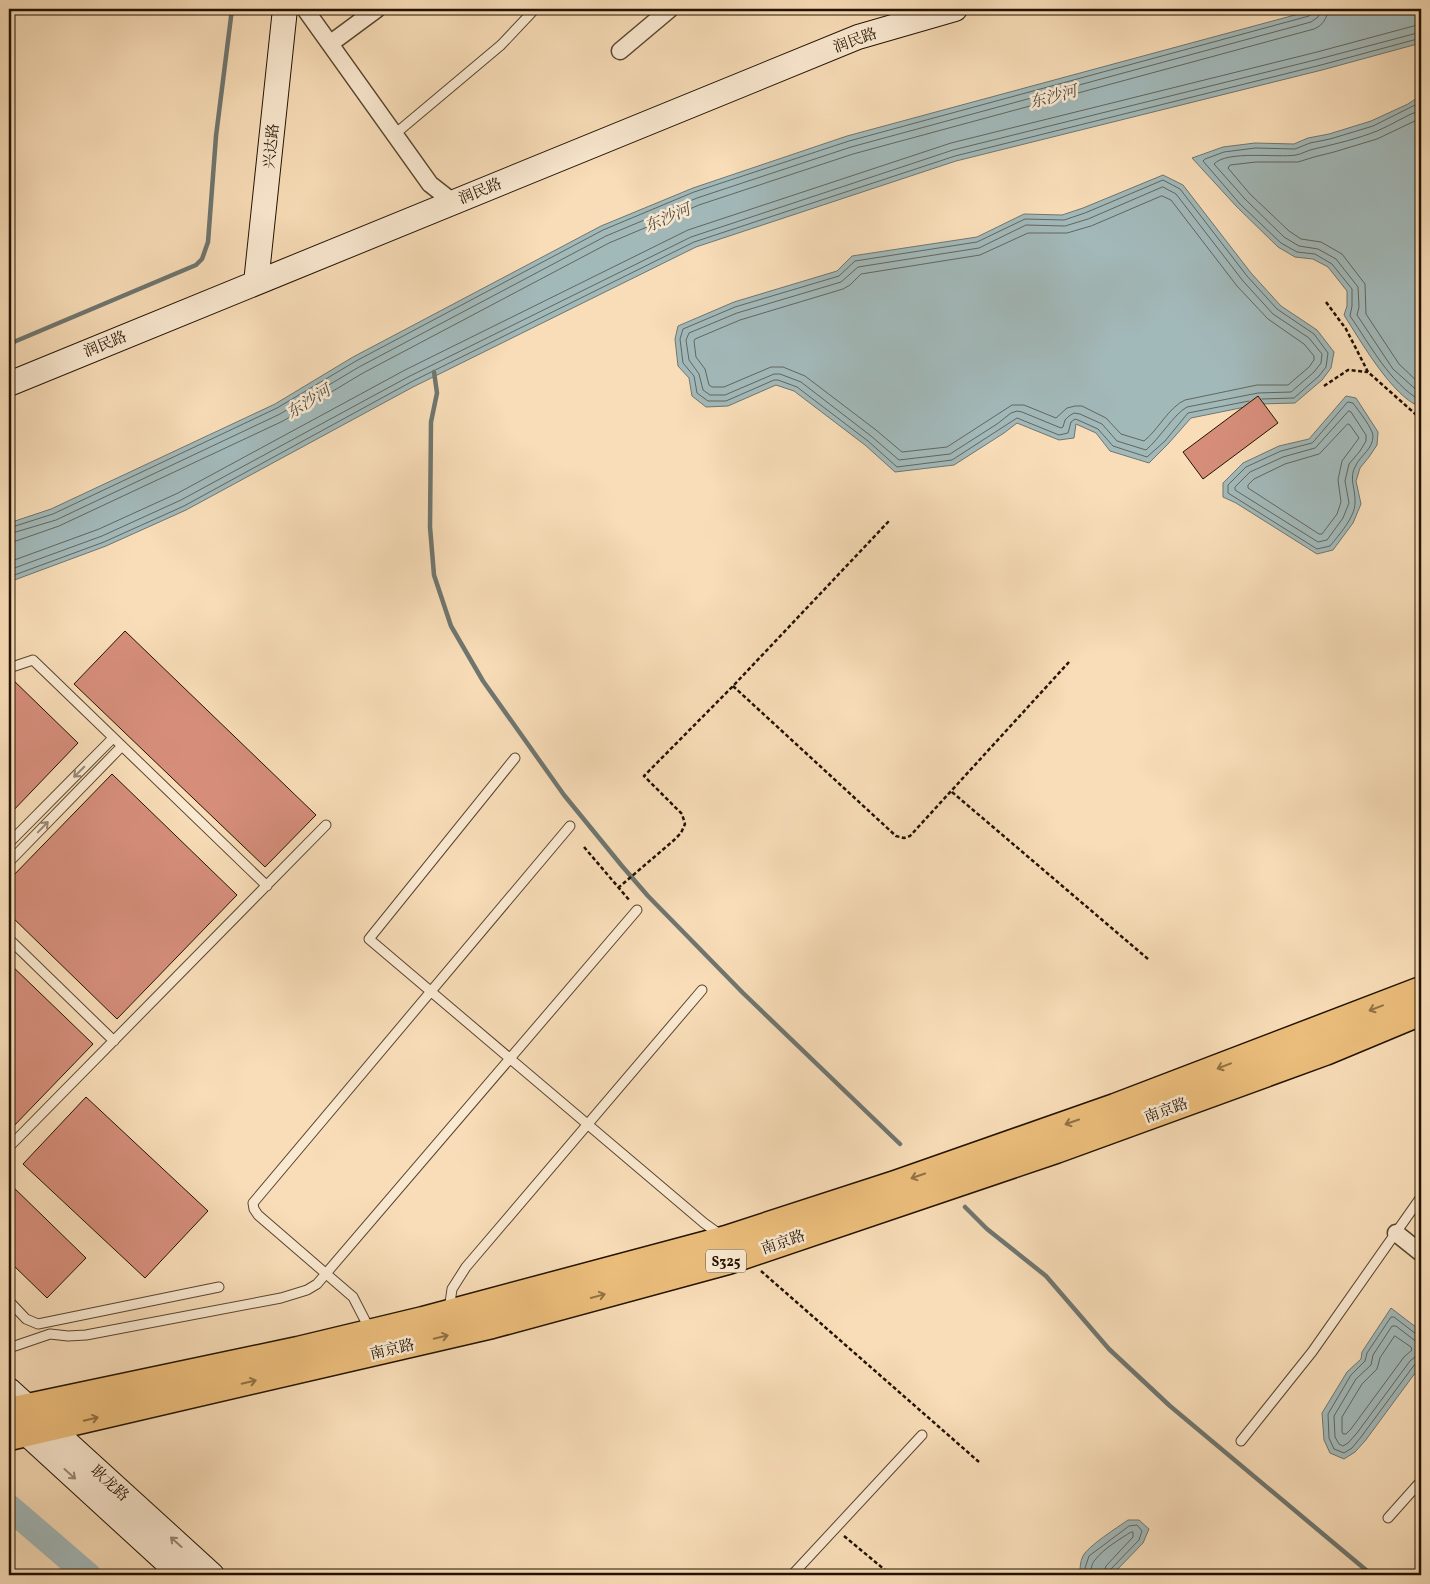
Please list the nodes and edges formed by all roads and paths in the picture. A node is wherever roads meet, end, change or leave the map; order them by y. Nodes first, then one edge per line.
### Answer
1 (286, 9) edge
2 (306, 9) edge
3 (377, 9) edge
4 (535, 9) edge
5 (670, 9) edge
6 (955, 9) edge
7 (331, 43) junction
8 (620, 51) dead end
9 (395, 134) junction
10 (453, 202) junction
11 (256, 282) junction
12 (1326, 302) dead end
13 (1368, 372) junction
14 (9, 384) edge
15 (1324, 386) dead end
16 (1421, 419) edge
17 (889, 521) dead end
18 (1069, 662) dead end
19 (9, 668) edge
20 (733, 686) junction
21 (113, 738) junction
22 (122, 746) junction
23 (515, 758) dead end
24 (952, 792) junction
25 (326, 826) dead end
26 (570, 826) dead end
27 (9, 843) edge
28 (584, 846) dead end
29 (9, 862) edge
30 (267, 886) junction
31 (618, 888) junction
32 (637, 910) joint
33 (9, 939) edge
34 (1148, 959) dead end
35 (702, 990) dead end
36 (1421, 990) edge
37 (431, 991) junction
38 (1421, 1012) edge
39 (114, 1041) junction
40 (510, 1058) junction
41 (588, 1124) junction
42 (9, 1147) edge
43 (1421, 1197) edge
44 (1396, 1233) junction
45 (734, 1247) junction
46 (1421, 1254) edge
47 (326, 1273) junction
48 (219, 1287) dead end
49 (9, 1301) edge
50 (448, 1313) junction
51 (371, 1332) junction
52 (9, 1348) edge
53 (20, 1418) edge
54 (922, 1435) dead end
55 (1241, 1441) dead end
56 (979, 1462) dead end
57 (1421, 1482) edge
58 (1388, 1518) dead end
59 (835, 1529) junction
60 (181, 1575) edge
61 (210, 1575) edge
62 (792, 1575) edge
63 (891, 1575) edge

1 - 11 street, 兴达路
2 - 7 street
3 - 7 street
4 - 9 lane
5 - 8 street
6 - 10 street, 润民路
7 - 9 street
9 - 10 street
10 - 11 street, 润民路
11 - 14 street, 润民路
12 - 13 path
13 - 15 path
13 - 16 path
17 - 20 path
18 - 24 path
19 - 21 lane
20 - 24 path
20 - 31 path
21 - 22 lane
21 -> 27 lane
29 -> 22 lane
22 - 30 lane
23 - 37 lane
24 - 34 path
25 - 30 lane
26 - 37 lane
28 - 31 path
30 - 39 lane
31 - 32 path
32 - 40 lane
33 - 39 lane
35 - 41 lane
36 -> 45 main road, 南京路 / S325
37 - 40 lane
37 - 47 lane
38 - 45 main road, 南京路 / S325
39 - 42 lane
40 - 41 lane
40 - 47 lane
41 - 45 lane
41 - 50 lane
43 - 44 lane
44 - 46 street
44 - 55 lane
45 - 50 main road, 南京路 / S325
53 -> 45 main road, 南京路 / S325
45 - 56 path
47 - 51 lane
47 - 52 lane
48 - 49 lane
50 - 51 main road, 南京路 / S325
51 - 53 main road, 南京路 / S325
53 -> 60 street, 耿龙路
61 -> 53 street, 耿龙路
54 - 59 lane
57 - 58 lane
59 - 62 lane
59 - 63 path

